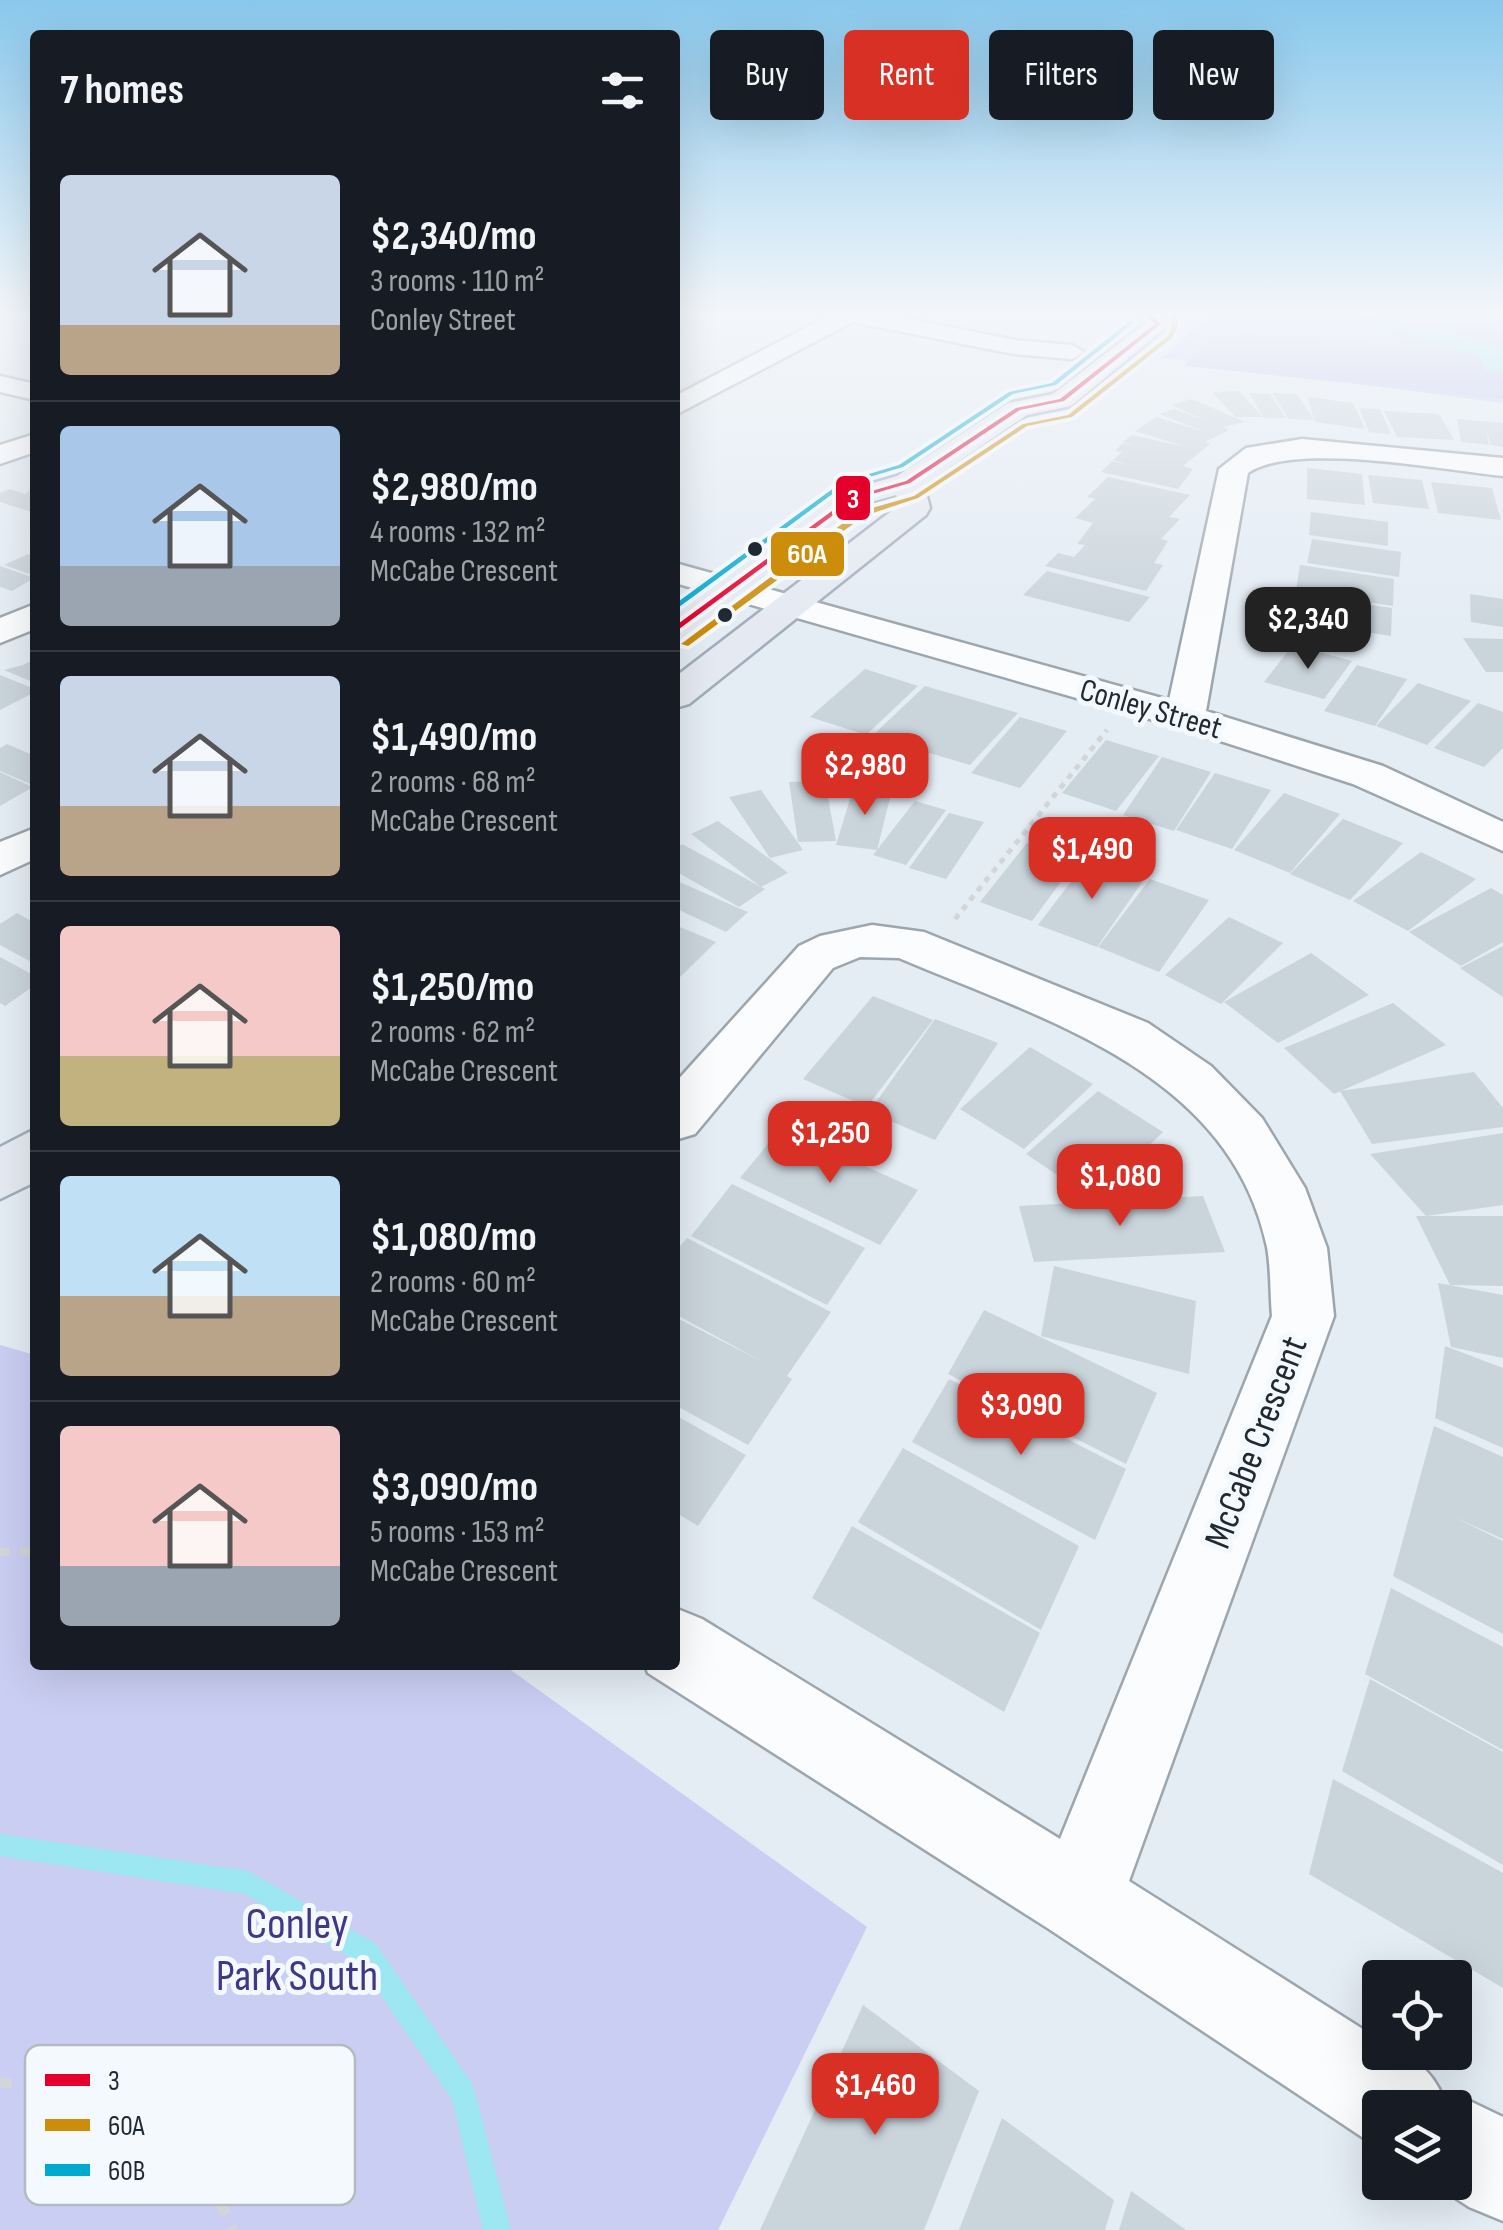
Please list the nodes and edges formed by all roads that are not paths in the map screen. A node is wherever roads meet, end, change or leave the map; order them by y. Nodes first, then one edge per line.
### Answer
1 (1006, 418) edge
2 (30, 444) edge
3 (0, 455) edge
4 (1503, 467) edge
5 (908, 482) junction
6 (680, 573) edge
7 (731, 588) junction
8 (789, 606) junction
9 (30, 617) edge
10 (680, 626) edge
11 (0, 632) edge
12 (680, 692) edge
13 (1186, 717) junction
14 (1503, 838) edge
15 (30, 843) edge
16 (0, 862) edge
17 (680, 1113) edge
18 (30, 1154) edge
19 (0, 1177) edge
20 (680, 1649) edge
21 (1079, 1899) junction
22 (1373, 2090) edge
23 (1472, 2153) edge
24 (1503, 2173) edge

1 - 5 main road
2 - 3 street
4 - 13 street
5 - 7 main road
5 - 8 main road
6 - 7 street, Conley Street
7 - 8 street, Conley Street
7 - 10 main road
8 - 12 main road
8 - 13 street, Conley Street
9 - 11 street
13 - 14 street, Conley Street
15 - 16 street
17 - 21 street, McCabe Crescent
18 - 19 main road
20 - 21 street
21 - 22 street
23 - 24 street

